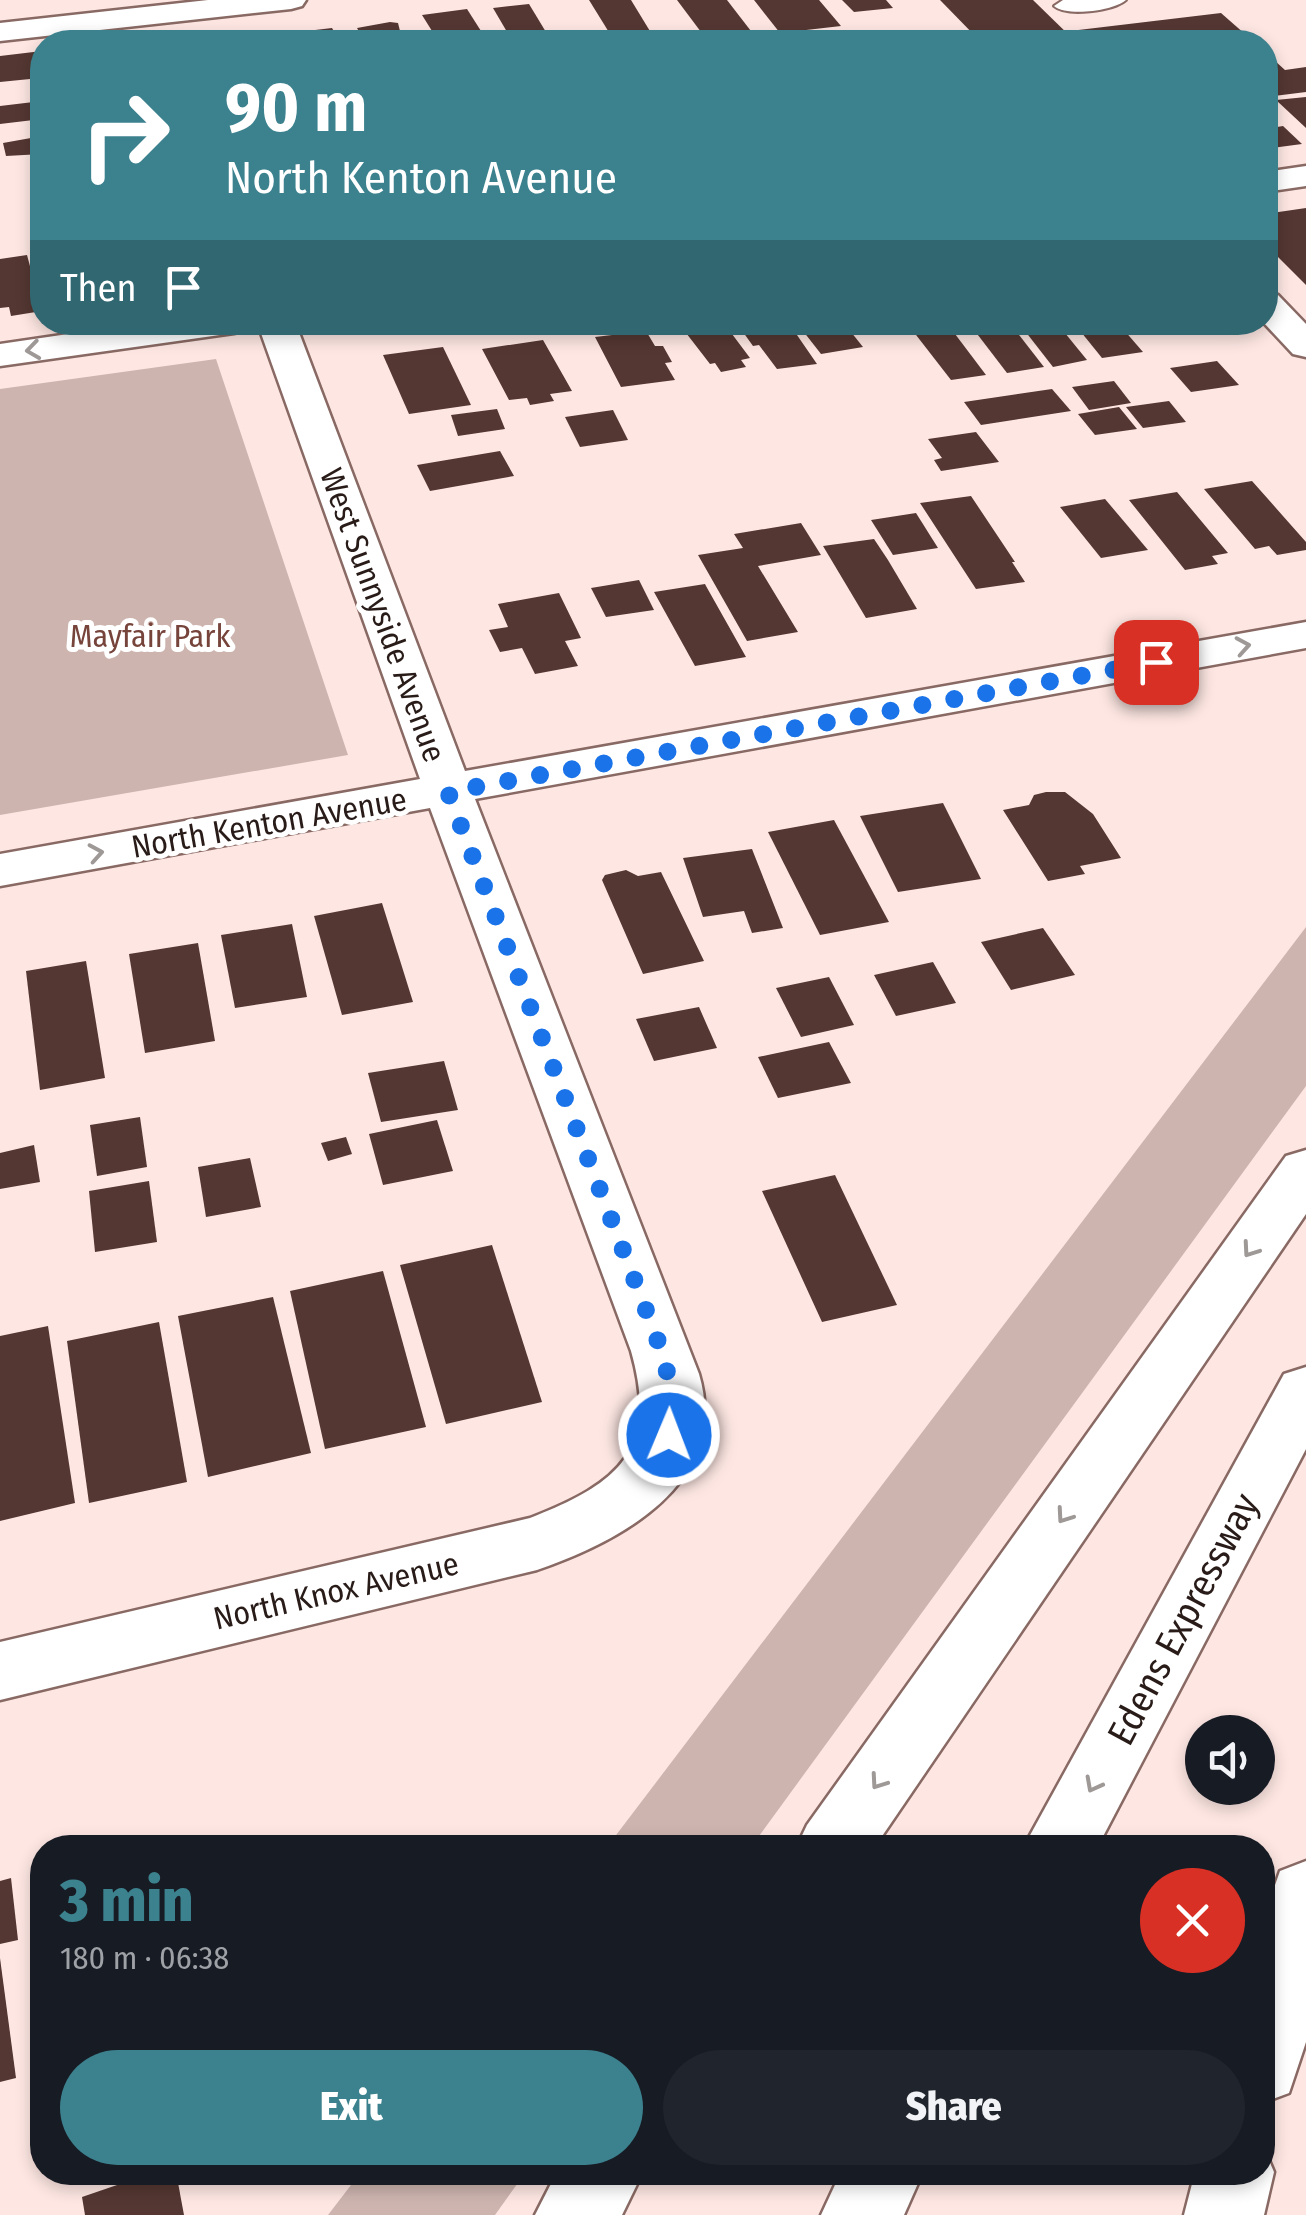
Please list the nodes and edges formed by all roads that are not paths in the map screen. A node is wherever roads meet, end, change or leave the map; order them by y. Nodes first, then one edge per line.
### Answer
1 (292, 0) edge
2 (1116, 0) edge
3 (1064, 6) dead end
4 (166, 19) edge
5 (0, 32) edge
6 (1306, 176) edge
7 (1278, 180) edge
8 (1278, 317) edge
9 (139, 335) edge
10 (281, 335) edge
11 (1306, 346) edge
12 (0, 354) edge
13 (1306, 635) edge
14 (448, 792) junction
15 (0, 870) edge
16 (1306, 1170) edge
17 (1306, 1391) edge
18 (655, 1472) joint
19 (0, 1671) edge
20 (841, 1835) edge
21 (1066, 1835) edge
22 (1306, 1895) edge
23 (1275, 2015) edge
24 (595, 2185) edge
25 (877, 2185) edge
26 (1232, 2185) edge
27 (575, 2215) edge
28 (861, 2215) edge
29 (1224, 2215) edge

1 - 4 main road
2 - 3 lane
4 - 5 main road
6 - 7 main road
8 - 11 main road
9 -> 12 main road
10 - 14 main road, West Sunnyside Avenue
14 -> 13 main road, North Kenton Avenue
15 -> 14 main road, North Kenton Avenue
14 - 18 main road, West Sunnyside Avenue
16 -> 20 main road
17 -> 21 main road, Edens Expressway
18 - 19 main road, North Knox Avenue
22 - 23 main road
24 - 27 main road
25 - 28 main road
26 - 29 main road

